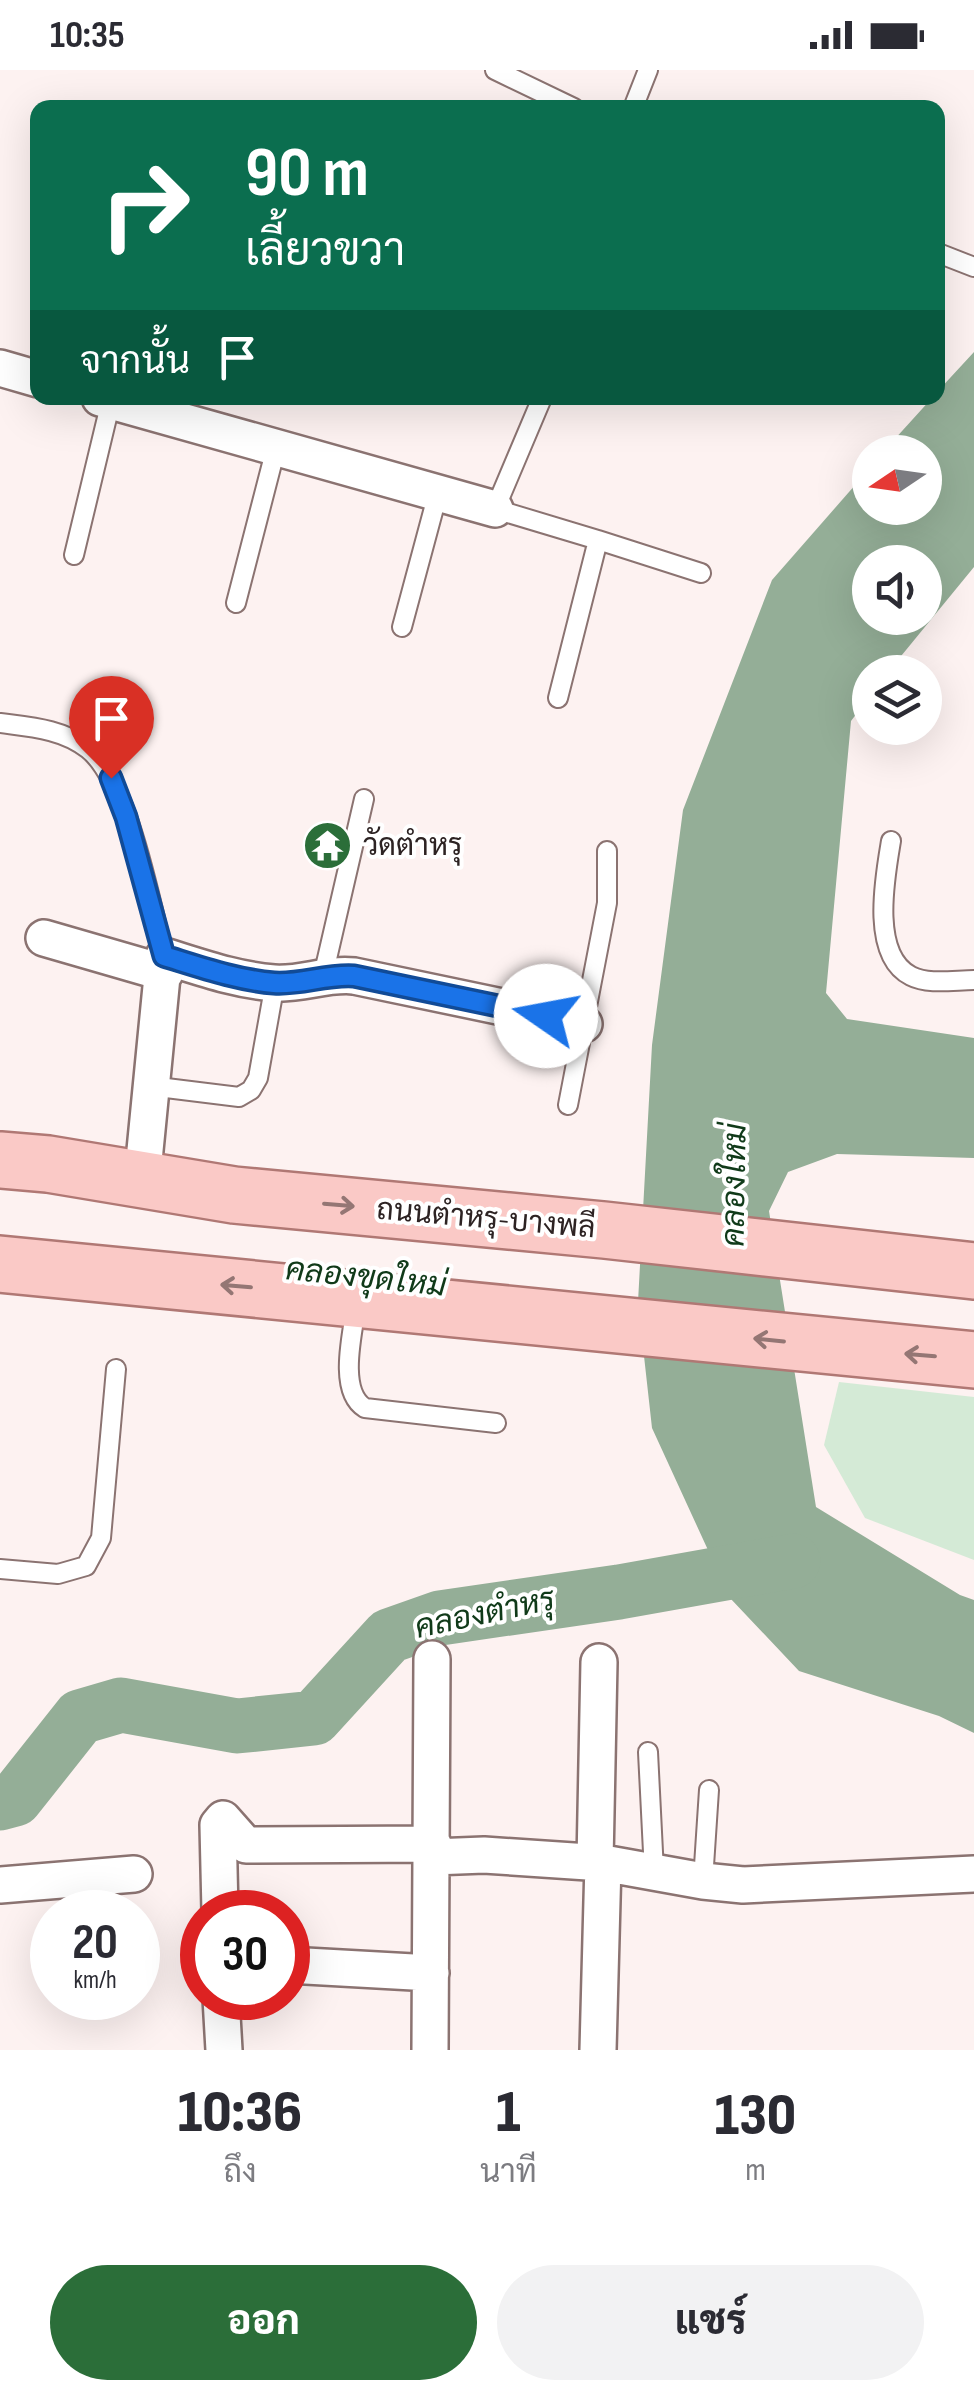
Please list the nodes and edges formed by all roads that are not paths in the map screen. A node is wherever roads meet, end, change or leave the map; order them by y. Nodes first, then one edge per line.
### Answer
1 (494, 70) edge
2 (648, 70) edge
3 (557, 100) edge
4 (636, 100) edge
5 (945, 256) edge
6 (974, 267) edge
7 (0, 368) edge
8 (30, 377) edge
9 (105, 405) edge
10 (127, 405) edge
11 (539, 405) edge
12 (276, 448) junction
13 (438, 493) junction
14 (495, 508) junction
15 (598, 540) junction
16 (74, 555) dead end
17 (701, 573) dead end
18 (236, 602) dead end
19 (402, 626) dead end
20 (558, 698) dead end
21 (0, 723) edge
22 (364, 799) dead end
23 (890, 841) dead end
24 (607, 851) dead end
25 (44, 938) dead end
26 (164, 964) junction
27 (323, 976) junction
28 (974, 980) edge
29 (275, 983) junction
30 (584, 1024) junction
31 (150, 1086) junction
32 (568, 1105) dead end
33 (0, 1160) edge
34 (142, 1181) junction
35 (0, 1264) edge
36 (974, 1271) edge
37 (358, 1297) junction
38 (974, 1360) edge
39 (116, 1370) dead end
40 (496, 1423) dead end
41 (0, 1569) edge
42 (432, 1659) dead end
43 (599, 1662) dead end
44 (648, 1752) dead end
45 (709, 1790) dead end
46 (433, 1851) junction
47 (599, 1862) junction
48 (654, 1872) junction
49 (134, 1874) dead end
50 (974, 1874) edge
51 (704, 1881) junction
52 (0, 1884) edge
53 (219, 1890) edge
54 (310, 1965) edge
55 (431, 1973) junction
56 (222, 2020) edge
57 (224, 2050) edge
58 (430, 2050) edge
59 (598, 2050) edge

1 - 3 lane
2 - 4 lane
5 - 6 lane
7 - 8 street
9 - 16 lane
10 - 12 street
11 - 14 lane
12 - 13 street
12 - 18 lane
13 - 14 street
13 - 19 lane
14 - 15 lane
15 - 17 lane
15 - 20 lane
21 - 26 lane
22 - 27 lane
23 - 28 lane
24 - 30 lane
25 - 26 street
26 - 29 street
26 - 31 street
27 - 29 street
27 - 30 street
29 - 31 lane
30 - 32 lane
31 - 34 street
33 - 34 main road, ถนนตำหรุ-บางพลี
34 -> 36 main road, ถนนตำหรุ-บางพลี
37 -> 35 main road
38 -> 37 main road
37 - 40 lane
39 - 41 lane
42 - 46 street
43 - 47 street
44 - 48 lane
45 - 51 lane
46 - 47 street
46 - 53 street
46 - 55 street
47 - 48 street
47 - 59 street
48 - 51 street
49 - 52 street
50 - 51 street
54 - 55 street
55 - 58 street
56 - 57 street

